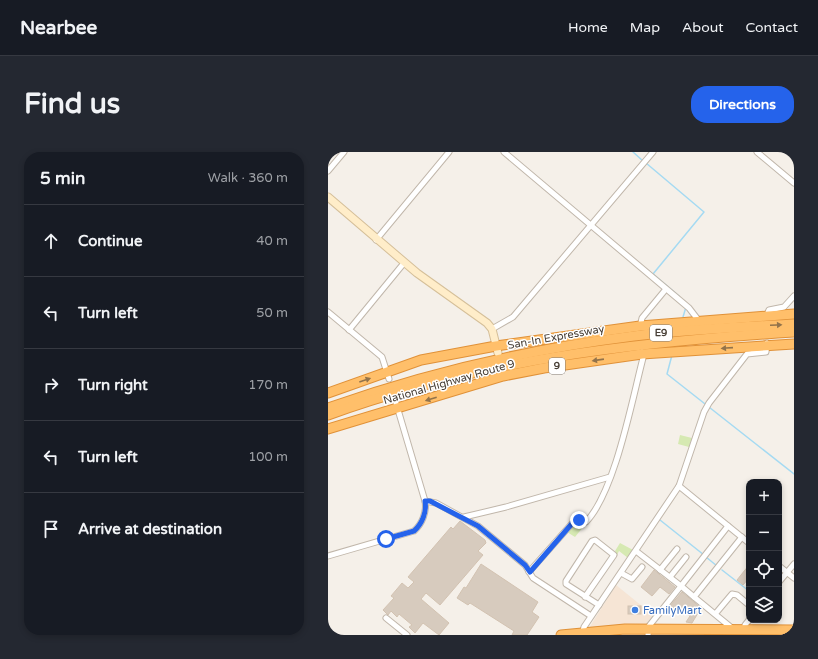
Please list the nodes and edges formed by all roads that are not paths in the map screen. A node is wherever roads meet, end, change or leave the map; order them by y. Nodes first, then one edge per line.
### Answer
1 (344, 152) edge
2 (449, 152) edge
3 (504, 152) edge
4 (653, 152) edge
5 (757, 152) edge
6 (328, 171) edge
7 (794, 183) edge
8 (328, 197) edge
9 (592, 226) junction
10 (376, 240) junction
11 (404, 264) junction
12 (666, 289) junction
13 (794, 296) edge
14 (328, 312) edge
15 (794, 314) edge
16 (766, 317) junction
17 (699, 321) junction
18 (794, 324) edge
19 (640, 328) junction
20 (492, 329) junction
21 (349, 330) junction
22 (794, 332) edge
23 (767, 343) junction
24 (794, 344) edge
25 (497, 350) junction
26 (642, 351) junction
27 (388, 376) junction
28 (328, 393) edge
29 (397, 406) junction
30 (328, 408) edge
31 (328, 415) edge
32 (328, 429) edge
33 (610, 477) junction
34 (679, 486) junction
35 (425, 501) junction
36 (464, 517) junction
37 (728, 526) junction
38 (742, 537) junction
39 (746, 540) edge
40 (677, 549) dead end
41 (636, 551) junction
42 (328, 556) edge
43 (686, 557) dead end
44 (794, 564) edge
45 (642, 567) dead end
46 (782, 568) edge
47 (660, 570) junction
48 (530, 572) junction
49 (787, 572) junction
50 (621, 573) junction
51 (670, 577) junction
52 (782, 578) edge
53 (794, 578) edge
54 (681, 586) junction
55 (586, 596) junction
56 (694, 597) junction
57 (746, 603) edge
58 (599, 606) junction
59 (716, 614) junction
60 (591, 616) junction
61 (386, 618) dead end
62 (747, 623) edge
63 (733, 630) junction
64 (744, 630) junction
65 (794, 630) edge
66 (648, 632) edge
67 (784, 632) edge
68 (582, 634) edge
69 (407, 635) edge
70 (561, 635) edge

1 - 6 street
2 - 10 street
3 - 9 street
4 - 9 street
5 - 7 street
8 - 10 street
9 - 12 street
9 - 20 street
10 - 11 street
11 - 20 street
11 - 21 street
12 - 17 street
12 - 19 street
13 - 16 street
14 - 21 street
15 - 16 highway, National Highway Route 9
16 - 17 highway, National Highway Route 9
17 - 19 highway, National Highway Route 9
30 -> 18 highway, San-In Expressway / E9
19 - 25 highway, National Highway Route 9
20 - 25 street
21 - 27 street
22 - 31 highway, San-In Expressway / E9
23 - 24 highway, National Highway Route 9 / 9
23 -> 26 highway, National Highway Route 9 / 9
23 - 34 street
25 - 27 highway, National Highway Route 9
26 -> 29 highway, National Highway Route 9 / 9
26 - 33 street
28 -> 27 highway, National Highway Route 9
29 - 32 highway, National Highway Route 9 / 9
29 - 35 street
33 - 36 street
33 - 48 street
34 - 37 street
34 - 41 street
35 - 36 street
35 - 42 street
36 - 48 street
37 - 38 street
37 - 54 street
38 - 39 street
38 - 56 street
40 - 47 street
41 - 47 street
41 - 50 street
43 - 51 street
44 - 49 street
45 - 50 street
46 - 49 street
47 - 51 street
48 - 60 street
49 - 52 street
49 - 53 street
50 - 58 street
51 - 54 street
54 - 56 street
54 - 66 street
55 - 55 street
55 - 58 street
56 - 59 street
57 - 59 street
58 - 60 street
59 - 63 street
60 - 68 street
61 - 69 street
62 - 64 street
63 - 64 highway
63 - 66 highway
64 - 67 highway
65 - 67 highway
66 - 68 highway
68 - 70 highway

